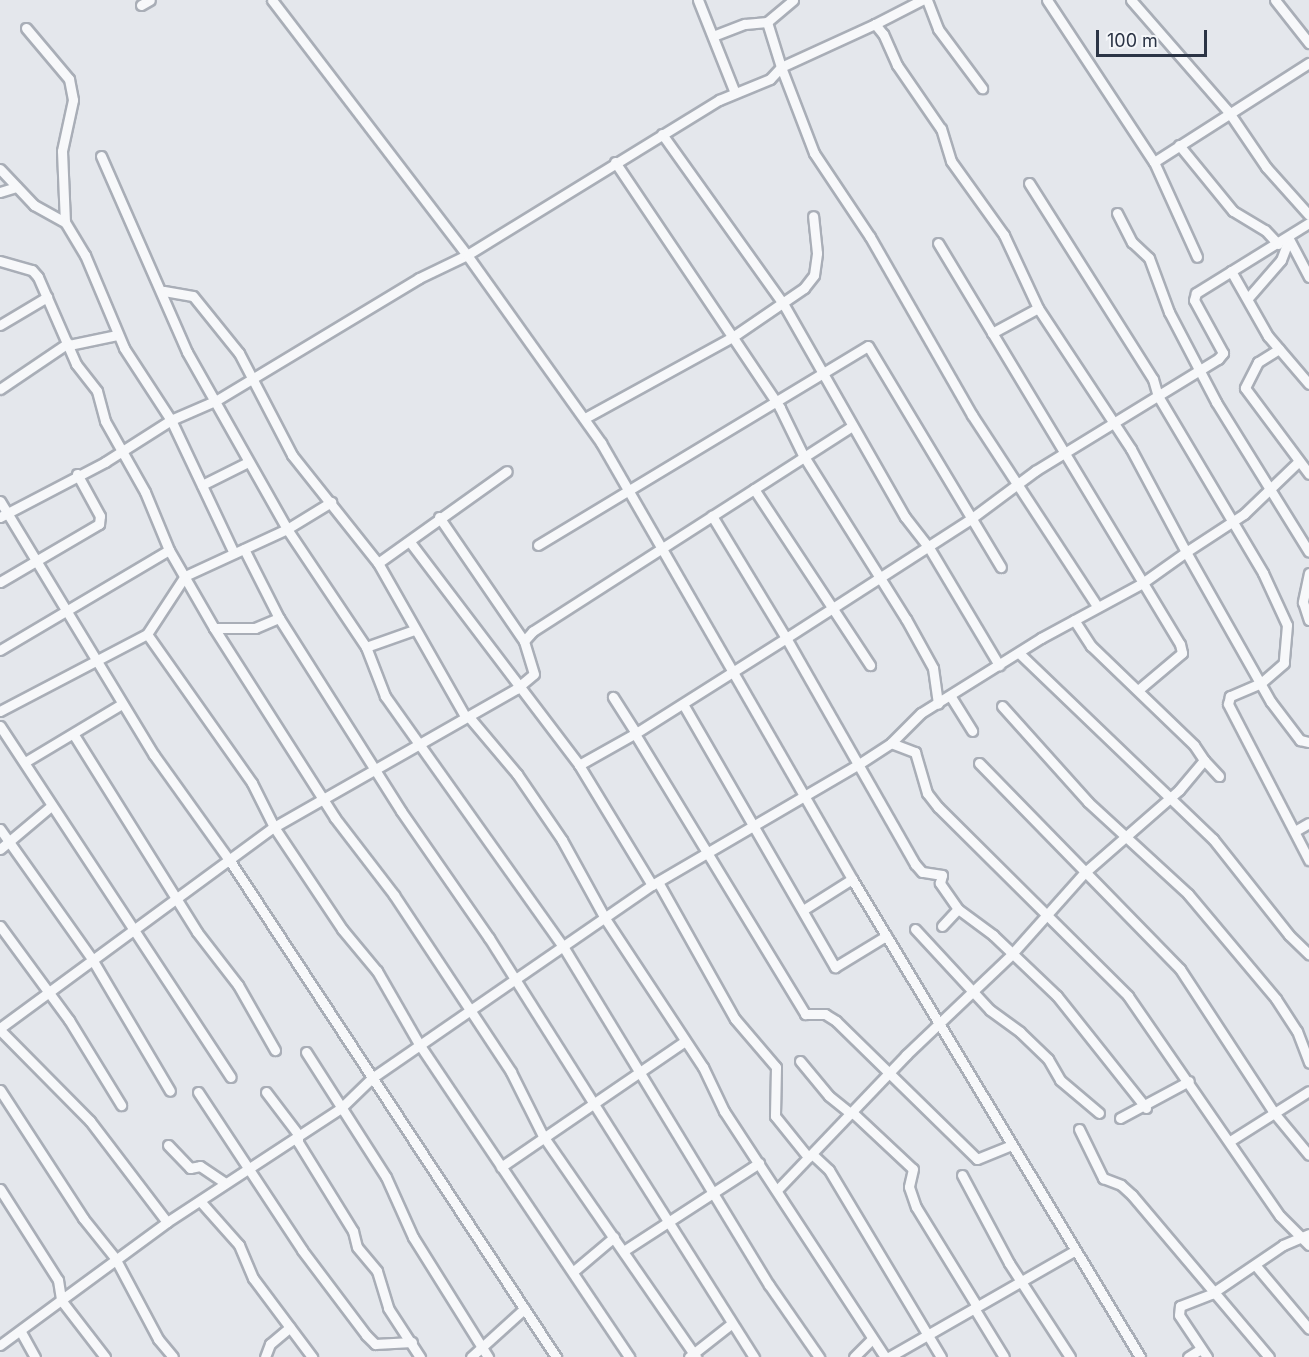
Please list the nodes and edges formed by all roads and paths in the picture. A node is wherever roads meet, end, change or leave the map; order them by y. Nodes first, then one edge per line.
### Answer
1 (272, 0) edge
2 (698, 0) edge
3 (792, 0) edge
4 (895, 0) edge
5 (922, 0) edge
6 (927, 0) edge
7 (1047, 0) edge
8 (1131, 0) edge
9 (1275, 0) edge
10 (900, 10) junction
11 (767, 22) junction
12 (875, 24) junction
13 (26, 28) dead end
14 (713, 36) junction
15 (1309, 43) edge
16 (1309, 63) edge
17 (781, 67) junction
18 (982, 88) dead end
19 (735, 93) junction
20 (1228, 111) junction
21 (662, 134) junction
22 (1179, 145) junction
23 (101, 156) dead end
24 (615, 162) junction
25 (1154, 162) junction
26 (0, 168) edge
27 (1029, 183) dead end
28 (16, 187) junction
29 (0, 192) edge
30 (1117, 213) dead end
31 (1309, 215) edge
32 (813, 216) dead end
33 (65, 222) junction
34 (1309, 223) edge
35 (1289, 239) junction
36 (938, 243) dead end
37 (1278, 244) junction
38 (467, 255) junction
39 (1197, 257) dead end
40 (1, 258) edge
41 (1231, 271) junction
42 (1309, 277) edge
43 (164, 291) junction
44 (47, 297) junction
45 (1248, 298) junction
46 (784, 305) junction
47 (1038, 308) junction
48 (0, 325) edge
49 (992, 333) junction
50 (117, 335) junction
51 (734, 336) junction
52 (68, 344) junction
53 (1279, 349) junction
54 (823, 371) junction
55 (1200, 371) junction
56 (252, 379) junction
57 (1309, 384) edge
58 (0, 389) edge
59 (1158, 396) junction
60 (217, 400) junction
61 (773, 400) junction
62 (585, 418) junction
63 (171, 420) junction
64 (1114, 425) junction
65 (852, 426) junction
66 (122, 450) junction
67 (1064, 454) junction
68 (803, 455) junction
69 (1299, 461) junction
70 (248, 462) junction
71 (507, 471) dead end
72 (77, 474) junction
73 (1309, 474) edge
74 (1017, 484) junction
75 (202, 485) junction
76 (629, 488) junction
77 (754, 489) junction
78 (1267, 489) junction
79 (0, 501) edge
80 (332, 502) junction
81 (4, 514) edge
82 (712, 516) junction
83 (440, 517) junction
84 (972, 518) junction
85 (1233, 522) junction
86 (287, 529) junction
87 (410, 542) junction
88 (661, 544) junction
89 (538, 545) dead end
90 (928, 546) junction
91 (244, 549) junction
92 (169, 550) junction
93 (1186, 552) junction
94 (1309, 552) edge
95 (234, 553) junction
96 (40, 562) junction
97 (378, 563) junction
98 (1001, 567) dead end
99 (1309, 573) edge
100 (185, 576) junction
101 (881, 578) junction
102 (0, 582) edge
103 (1142, 584) junction
104 (1097, 606) junction
105 (833, 608) junction
106 (66, 610) junction
107 (279, 618) junction
108 (1074, 620) junction
109 (1309, 620) edge
110 (214, 628) junction
111 (414, 630) junction
112 (147, 634) junction
113 (786, 638) junction
114 (524, 641) junction
115 (366, 648) junction
116 (0, 650) edge
117 (1019, 653) junction
118 (92, 658) junction
119 (870, 665) dead end
120 (999, 665) junction
121 (733, 670) junction
122 (1261, 683) junction
123 (516, 688) junction
124 (1138, 690) junction
125 (613, 697) dead end
126 (951, 697) junction
127 (122, 704) junction
128 (683, 704) junction
129 (938, 704) junction
130 (1002, 706) dead end
131 (0, 711) edge
132 (467, 716) junction
133 (0, 726) edge
134 (972, 731) dead end
135 (635, 733) junction
136 (74, 735) junction
137 (1309, 742) edge
138 (891, 743) junction
139 (416, 745) junction
140 (1204, 760) junction
141 (25, 762) junction
142 (979, 763) dead end
143 (859, 764) junction
144 (579, 765) junction
145 (376, 772) junction
146 (1219, 776) dead end
147 (805, 795) junction
148 (1168, 800) junction
149 (325, 802) junction
150 (51, 806) junction
151 (1309, 823) edge
152 (755, 824) junction
153 (274, 827) junction
154 (0, 829) edge
155 (1295, 831) junction
156 (1125, 838) junction
157 (8, 841) junction
158 (0, 849) edge
159 (705, 855) junction
160 (1309, 860) edge
161 (230, 861) junction
162 (1084, 873) junction
163 (852, 879) junction
164 (655, 884) junction
165 (178, 896) junction
166 (958, 909) junction
167 (802, 910) junction
168 (1047, 916) junction
169 (606, 920) junction
170 (0, 926) edge
171 (942, 926) dead end
172 (131, 928) junction
173 (915, 929) dead end
174 (886, 936) junction
175 (564, 948) junction
176 (1309, 954) edge
177 (1011, 955) junction
178 (92, 959) junction
179 (517, 980) junction
180 (975, 989) junction
181 (45, 990) junction
182 (471, 1012) junction
183 (940, 1026) junction
184 (0, 1029) edge
185 (685, 1041) junction
186 (419, 1044) junction
187 (275, 1050) dead end
188 (306, 1052) dead end
189 (800, 1061) dead end
190 (1309, 1063) edge
191 (640, 1073) junction
192 (888, 1076) junction
193 (231, 1077) dead end
194 (372, 1078) junction
195 (1190, 1081) junction
196 (0, 1090) edge
197 (170, 1091) dead end
198 (1309, 1091) edge
199 (198, 1092) dead end
200 (266, 1092) dead end
201 (595, 1102) junction
202 (121, 1105) dead end
203 (341, 1108) junction
204 (1146, 1108) junction
205 (852, 1113) junction
206 (1098, 1113) dead end
207 (1275, 1114) junction
208 (1120, 1118) dead end
209 (1079, 1129) dead end
210 (298, 1134) junction
211 (543, 1136) junction
212 (1230, 1141) junction
213 (168, 1145) dead end
214 (1011, 1145) junction
215 (810, 1155) junction
216 (1309, 1155) edge
217 (759, 1163) junction
218 (252, 1167) junction
219 (501, 1167) junction
220 (962, 1174) dead end
221 (225, 1183) junction
222 (0, 1189) edge
223 (777, 1190) junction
224 (714, 1192) junction
225 (200, 1201) junction
226 (167, 1222) junction
227 (669, 1222) junction
228 (614, 1237) junction
229 (1307, 1239) edge
230 (625, 1250) junction
231 (1074, 1251) junction
232 (115, 1258) junction
233 (1256, 1266) junction
234 (575, 1270) junction
235 (1023, 1281) junction
236 (1211, 1294) junction
237 (61, 1300) junction
238 (976, 1307) junction
239 (524, 1309) junction
240 (731, 1324) junction
241 (290, 1327) junction
242 (1309, 1329) edge
243 (21, 1332) junction
244 (926, 1333) junction
245 (871, 1340) junction
246 (412, 1342) junction
247 (0, 1345) edge
248 (1199, 1350) junction
249 (485, 1353) edge
250 (693, 1356) edge
251 (35, 1357) edge
252 (105, 1357) edge
253 (173, 1357) edge
254 (265, 1357) edge
255 (312, 1357) edge
256 (420, 1357) edge
257 (471, 1357) edge
258 (556, 1357) edge
259 (629, 1357) edge
260 (753, 1357) edge
261 (819, 1357) edge
262 (854, 1357) edge
263 (887, 1357) edge
264 (941, 1357) edge
265 (1004, 1357) edge
266 (1070, 1357) edge
267 (1140, 1357) edge
268 (1188, 1357) edge
269 (1207, 1357) edge
270 (1269, 1357) edge

1 - 38 street
2 - 14 street
3 - 11 street
4 - 10 street
5 - 10 street
6 - 18 street
7 - 25 street
8 - 20 street
9 - 15 street
10 - 12 street
11 - 14 street
11 - 17 street
12 - 17 street
12 - 47 street
13 - 33 street
14 - 19 street
16 - 20 street
17 - 19 street
17 - 74 street
19 - 21 street
20 - 22 street
20 - 31 street
21 - 24 street
21 - 46 street
22 - 25 street
22 - 37 street
23 - 43 street
24 - 38 street
24 - 51 street
25 - 39 street
26 - 28 street
27 - 59 street
28 - 29 street
28 - 33 street
30 - 55 street
32 - 46 street
33 - 50 street
34 - 35 street
35 - 37 street
35 - 42 street
35 - 45 street
36 - 49 street
37 - 41 street
38 - 56 street
38 - 62 street
40 - 44 street
41 - 45 street
41 - 55 street
43 - 56 street
43 - 60 street
44 - 48 street
44 - 52 street
45 - 53 street
46 - 51 street
46 - 54 street
47 - 49 street
47 - 64 street
49 - 67 street
50 - 52 street
50 - 63 street
51 - 61 street
51 - 62 street
52 - 58 street
52 - 66 street
53 - 57 street
53 - 69 street
54 - 61 street
54 - 65 street
54 - 84 street
55 - 59 street
55 - 78 street
56 - 60 street
56 - 80 street
59 - 64 street
59 - 85 street
60 - 63 street
60 - 70 street
61 - 68 street
61 - 76 street
62 - 76 street
63 - 66 street
63 - 75 street
64 - 67 street
64 - 93 street
65 - 68 street
65 - 90 street
66 - 72 street
66 - 92 street
67 - 74 street
67 - 103 street
68 - 77 street
68 - 101 street
69 - 73 street
69 - 78 street
70 - 75 street
70 - 86 street
71 - 83 street
72 - 81 street
72 - 96 street
74 - 84 street
74 - 104 street
75 - 95 street
76 - 88 street
76 - 89 street
77 - 82 street
77 - 105 street
78 - 85 street
78 - 94 street
79 - 81 street
80 - 86 street
80 - 97 street
81 - 96 street
82 - 88 street
82 - 113 street
83 - 87 street
83 - 114 street
84 - 90 street
84 - 98 street
85 - 93 street
85 - 122 street
86 - 91 street
86 - 115 street
87 - 97 street
87 - 123 street
88 - 114 street
88 - 121 street
90 - 101 street
90 - 120 street
91 - 95 street
91 - 107 street
92 - 100 street
92 - 106 street
93 - 103 street
93 - 122 street
95 - 100 street
96 - 102 street
96 - 106 street
97 - 111 street
99 - 109 street
100 - 110 street
100 - 112 street
101 - 105 street
101 - 129 street
103 - 104 street
103 - 124 street
104 - 108 street
105 - 113 street
105 - 119 street
106 - 116 street
106 - 118 street
107 - 110 street
107 - 145 street
108 - 117 street
108 - 124 street
110 - 149 street
111 - 115 street
111 - 132 street
112 - 118 street
112 - 153 street
113 - 121 street
113 - 143 street
114 - 123 street
115 - 139 street
117 - 120 street
117 - 148 street
118 - 127 street
118 - 131 street
120 - 126 street
121 - 128 street
121 - 147 street
122 - 137 street
122 - 155 street
123 - 132 street
123 - 144 street
124 - 140 street
125 - 135 street
126 - 129 street
126 - 134 street
127 - 136 street
127 - 161 street
128 - 135 street
128 - 152 street
129 - 138 street
130 - 156 street
132 - 139 street
132 - 169 street
133 - 141 street
135 - 144 street
135 - 159 street
136 - 141 street
136 - 165 street
138 - 143 street
138 - 168 street
139 - 145 street
139 - 175 street
140 - 146 street
140 - 148 street
141 - 150 street
142 - 162 street
143 - 147 street
143 - 166 street
144 - 164 street
145 - 149 street
145 - 179 street
147 - 152 street
147 - 163 street
148 - 156 street
148 - 176 street
149 - 153 street
149 - 182 street
150 - 157 street
150 - 172 street
151 - 155 street
152 - 159 street
152 - 167 street
153 - 161 street
153 - 186 street
154 - 157 street
155 - 160 street
156 - 162 street
156 - 190 street
157 - 158 street
157 - 178 street
159 - 164 street
159 - 192 street
161 - 165 street
161 - 194 street
162 - 168 street
162 - 207 street
163 - 167 street
163 - 174 street
164 - 169 street
164 - 215 street
165 - 172 street
165 - 187 street
166 - 171 street
166 - 177 street
167 - 174 street
168 - 177 street
168 - 195 street
169 - 175 street
169 - 185 street
170 - 181 street
172 - 178 street
172 - 193 street
173 - 180 street
174 - 183 street
175 - 179 street
175 - 191 street
177 - 180 street
177 - 204 street
178 - 181 street
178 - 197 street
179 - 182 street
179 - 201 street
180 - 183 street
180 - 206 street
181 - 184 street
181 - 202 street
182 - 186 street
182 - 211 street
183 - 192 street
183 - 214 street
184 - 226 street
185 - 191 street
185 - 217 street
186 - 194 street
186 - 219 street
188 - 203 street
189 - 205 street
191 - 201 street
191 - 224 street
192 - 205 street
192 - 214 street
194 - 203 street
194 - 239 street
195 - 204 street
195 - 212 street
196 - 232 street
198 - 207 street
199 - 218 street
200 - 210 street
201 - 211 street
201 - 227 street
203 - 210 street
203 - 249 street
204 - 208 street
205 - 215 street
205 - 238 street
207 - 212 street
207 - 216 street
209 - 236 street
210 - 218 street
210 - 246 street
211 - 219 street
211 - 228 street
212 - 229 street
213 - 221 street
214 - 231 street
215 - 223 street
215 - 244 street
217 - 223 street
217 - 224 street
218 - 221 street
218 - 246 street
219 - 234 street
220 - 235 street
221 - 225 street
222 - 237 street
223 - 245 street
224 - 227 street
224 - 261 street
225 - 226 street
225 - 241 street
226 - 232 street
227 - 230 street
227 - 240 street
228 - 230 street
228 - 234 street
229 - 233 street
230 - 250 street
231 - 235 street
231 - 267 street
232 - 237 street
232 - 253 street
233 - 236 street
233 - 242 street
234 - 259 street
235 - 238 street
235 - 266 street
236 - 248 street
236 - 270 street
237 - 243 street
237 - 252 street
238 - 244 street
238 - 265 street
239 - 249 street
239 - 258 street
240 - 250 street
240 - 260 street
241 - 254 street
241 - 255 street
243 - 247 street
243 - 251 street
244 - 263 street
244 - 264 street
245 - 262 street
245 - 263 street
246 - 256 street
248 - 268 street
248 - 269 street
249 - 257 street

